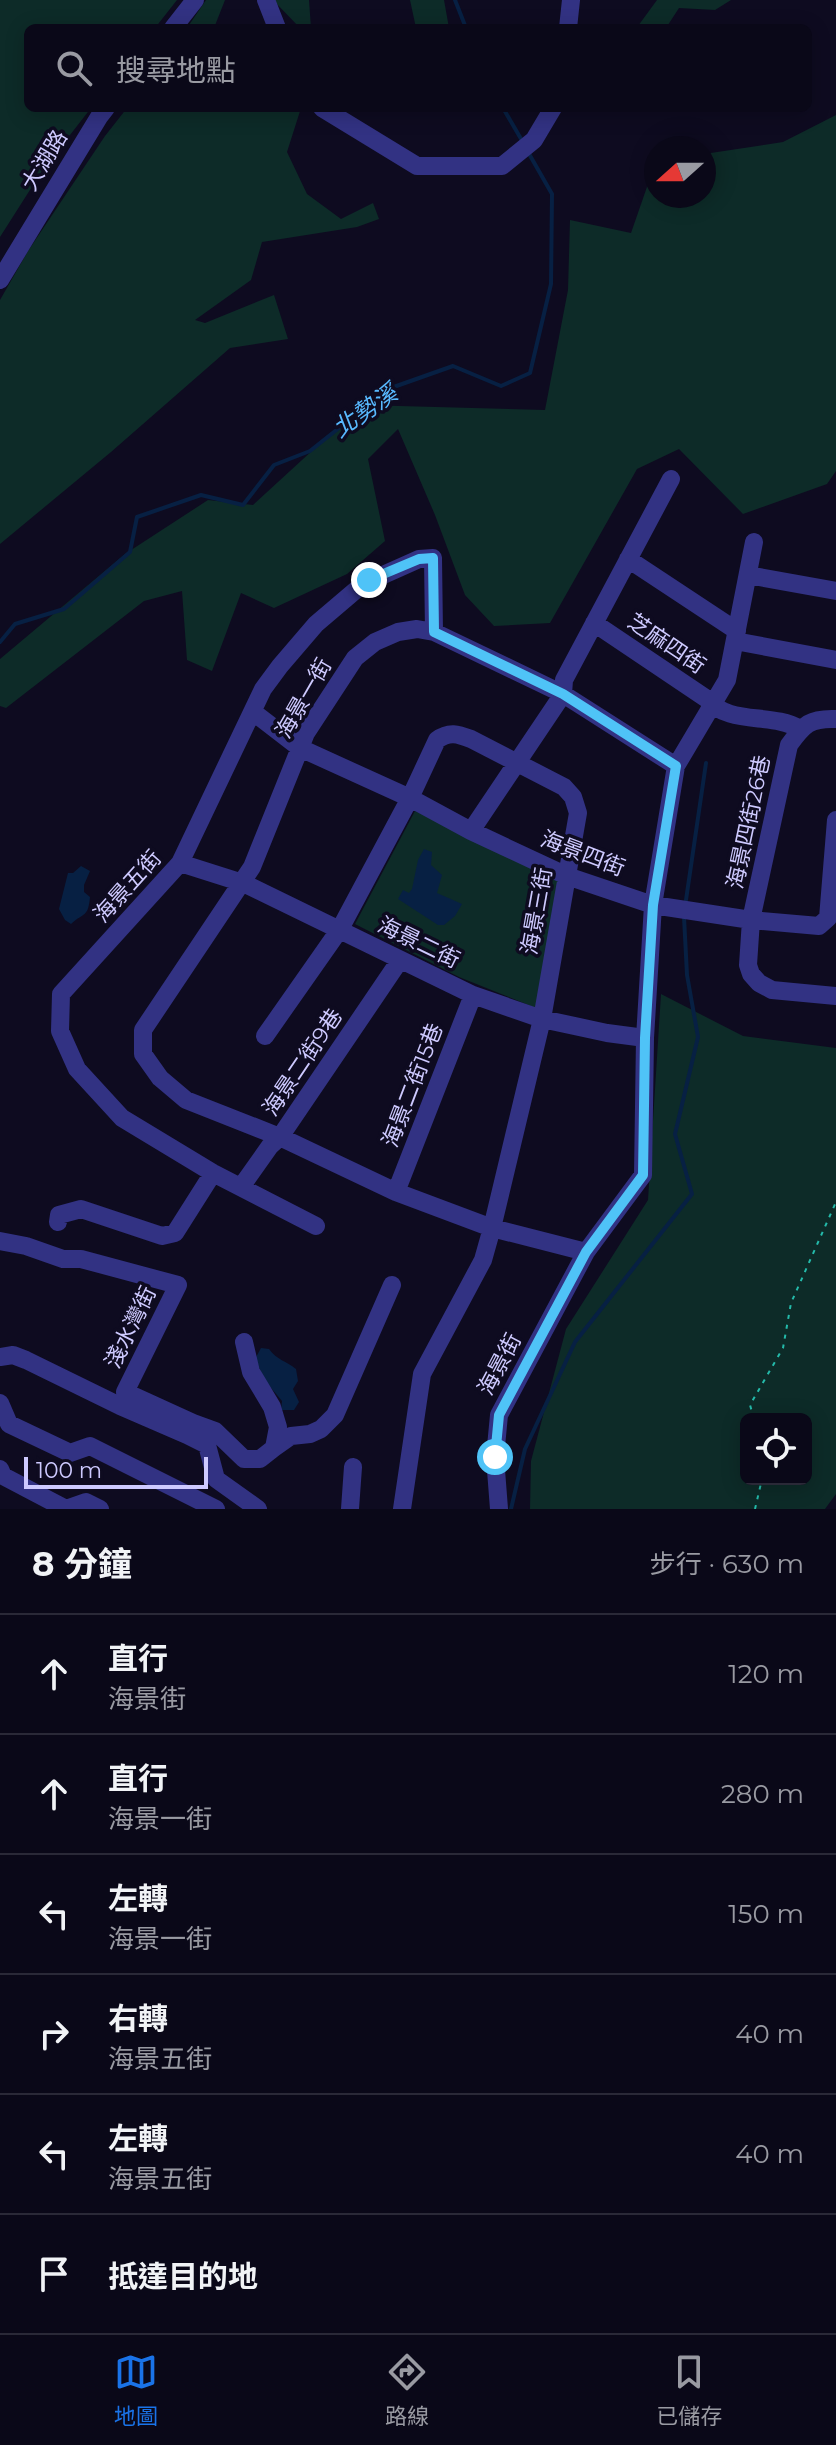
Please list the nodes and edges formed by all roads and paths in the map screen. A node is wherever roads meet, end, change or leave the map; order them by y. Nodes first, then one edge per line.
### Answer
1 (195, 0) edge
2 (266, 0) edge
3 (571, 0) edge
4 (176, 24) edge
5 (275, 24) edge
6 (568, 24) edge
7 (103, 112) edge
8 (329, 112) edge
9 (550, 112) edge
10 (0, 280) edge
11 (671, 479) dead end
12 (754, 542) dead end
13 (628, 559) junction
14 (748, 575) junction
15 (836, 591) edge
16 (594, 623) junction
17 (434, 632) junction
18 (736, 636) junction
19 (836, 660) edge
20 (563, 694) junction
21 (712, 705) junction
22 (253, 712) junction
23 (836, 719) edge
24 (800, 729) junction
25 (300, 748) junction
26 (515, 763) junction
27 (676, 766) junction
28 (410, 798) junction
29 (836, 820) edge
30 (471, 831) junction
31 (180, 863) junction
32 (567, 876) junction
33 (243, 883) junction
34 (653, 905) junction
35 (751, 920) junction
36 (340, 929) junction
37 (400, 960) junction
38 (473, 995) junction
39 (836, 996) edge
40 (542, 1019) junction
41 (265, 1036) dead end
42 (645, 1038) junction
43 (280, 1137) junction
44 (213, 1173) junction
45 (241, 1187) junction
46 (396, 1192) junction
47 (836, 1202) edge
48 (58, 1222) dead end
49 (316, 1226) dead end
50 (492, 1228) junction
51 (0, 1241) edge
52 (586, 1252) junction
53 (392, 1285) dead end
54 (244, 1342) dead end
55 (0, 1357) edge
56 (0, 1403) edge
57 (752, 1413) edge
58 (190, 1429) junction
59 (274, 1448) junction
60 (353, 1467) dead end
61 (0, 1469) edge
62 (761, 1485) edge
63 (100, 1509) edge
64 (216, 1509) edge
65 (258, 1509) edge
66 (350, 1509) edge
67 (402, 1509) edge
68 (499, 1509) edge
69 (755, 1509) edge

1 - 4 street
2 - 5 street
3 - 6 street
7 - 10 street, 大湖路
8 - 9 street
11 - 13 street
12 - 14 street
13 - 16 street
13 - 18 street
14 - 15 street
14 - 18 street
16 - 20 street
16 - 21 street, 芝麻四街
17 - 20 street, 海景一街
17 - 22 street, 海景五街
17 - 25 street, 海景一街
18 - 19 street
18 - 21 street
20 - 26 street
20 - 27 street, 海景一街
21 - 24 street
21 - 27 street
22 - 25 street, 海景四街
22 - 31 street, 海景五街
23 - 24 street
24 - 35 street, 海景四街26巷
25 - 28 street, 海景四街
25 - 33 street, 海景一街
26 - 28 street, 海景三街
26 - 30 street
26 - 32 street, 海景三街
27 - 34 street
28 - 30 street, 海景四街
28 - 36 street, 海景三街
29 - 35 street, 海景四街
30 - 32 street, 海景四街
31 - 33 street, 海景二街
31 - 44 street, 海景五街
32 - 34 street, 海景四街
32 - 40 street, 海景三街
33 - 36 street, 海景二街
33 - 43 street, 海景一街
34 - 35 street, 海景四街
34 - 42 street
35 - 39 street, 海景四街26巷
36 - 37 street, 海景二街
36 - 41 street, 海景三街
37 - 38 street, 海景二街
37 - 43 street, 海景二街9巷
38 - 40 street, 海景二街
38 - 46 street, 海景二街15巷
40 - 42 street, 海景二街
40 - 50 street, 海景三街
42 - 52 street
43 - 45 street, 海景二街9巷
43 - 46 street, 海景一街
44 - 45 street, 海景五街
44 - 48 street
45 - 49 street, 海景五街
46 - 50 street, 海景一街
47 - 57 path
50 - 52 street, 海景一街
50 - 67 street, 海景三街
51 - 58 street, 淺水灣街
52 - 68 street, 海景街
53 - 59 street
54 - 59 street
55 - 58 street, 淺水灣街
56 - 64 street
58 - 59 street
58 - 65 street, 淺水灣街
60 - 66 street
61 - 63 street
62 - 69 path

